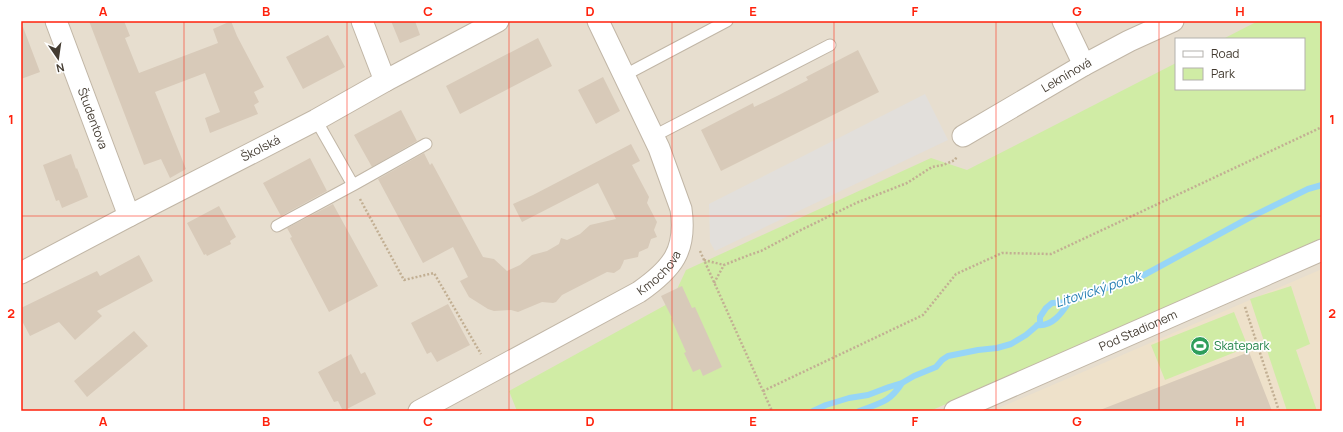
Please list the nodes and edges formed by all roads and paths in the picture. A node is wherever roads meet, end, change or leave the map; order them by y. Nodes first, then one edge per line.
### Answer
1 (56, 21) edge
2 (362, 21) edge
3 (498, 21) edge
4 (598, 21) edge
5 (727, 21) edge
6 (1063, 21) edge
7 (1173, 21) edge
8 (830, 45) dead end
9 (1084, 65) junction
10 (624, 75) junction
11 (384, 81) junction
12 (316, 120) junction
13 (1322, 127) edge
14 (967, 133) joint
15 (654, 136) junction
16 (426, 144) dead end
17 (353, 185) junction
18 (129, 216) junction
19 (277, 226) dead end
20 (699, 248) dead end
21 (1322, 250) edge
22 (704, 260) junction
23 (724, 264) junction
24 (21, 273) edge
25 (714, 283) junction
26 (1238, 287) junction
27 (491, 372) junction
28 (763, 391) junction
29 (772, 410) edge
30 (420, 411) edge
31 (955, 411) edge
32 (1279, 411) edge

1 - 18 street, Študentova
2 - 11 street
3 - 11 street, Školská
4 - 10 street, Kmochova
5 - 10 lane
6 - 9 street
7 - 9 street, Leknínová
8 - 15 lane
9 - 14 street, Leknínová
10 - 15 street, Kmochova
11 - 12 street, Školská
12 - 17 lane
12 - 18 street, Školská
13 - 28 path
14 - 23 path
15 - 27 street, Kmochova
16 - 17 lane
17 - 19 lane
17 - 27 path
18 - 24 street, Školská
20 - 22 path
21 - 26 street, Pod Stadionem
22 - 23 path
22 - 25 path
23 - 25 path
25 - 28 path
26 - 31 street, Pod Stadionem
26 - 32 path
27 - 30 street, Kmochova
28 - 29 path

